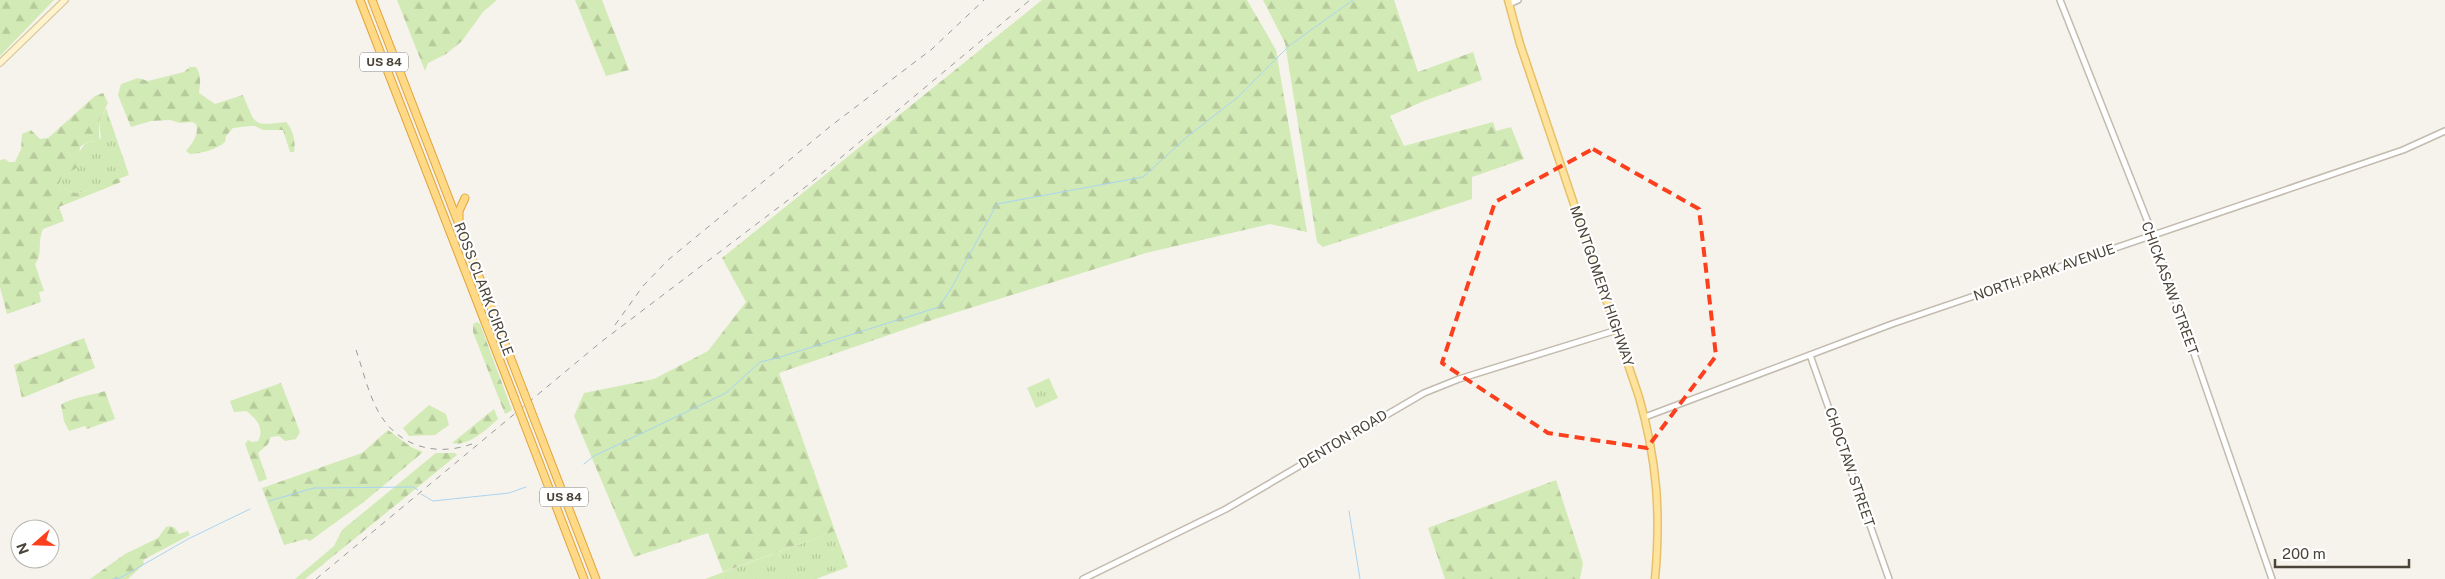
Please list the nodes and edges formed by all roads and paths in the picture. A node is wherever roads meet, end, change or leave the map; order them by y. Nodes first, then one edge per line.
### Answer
1 (65, 0) edge
2 (360, 0) edge
3 (372, 0) edge
4 (1518, 0) edge
5 (2060, 0) edge
6 (1509, 2) edge
7 (0, 64) edge
8 (2445, 131) edge
9 (464, 198) dead end
10 (459, 225) junction
11 (2152, 235) junction
12 (1616, 330) junction
13 (1810, 355) junction
14 (1645, 417) junction
15 (584, 579) edge
16 (596, 579) edge
17 (1083, 579) edge
18 (1655, 579) edge
19 (1889, 579) edge
20 (2272, 579) edge

1 - 7 main road
2 - 15 highway, ROSS CLARK CIRCLE / US 84, bridge
3 - 10 highway, ROSS CLARK CIRCLE / US 84
4 - 6 street
5 - 11 street, CHICKASAW STREET
6 - 12 main road, MONTGOMERY HIGHWAY
8 - 11 street, NORTH PARK AVENUE
9 - 10 highway
10 - 16 highway, ROSS CLARK CIRCLE / US 84, bridge
11 - 13 street, NORTH PARK AVENUE
11 - 20 street, CHICKASAW STREET
12 - 14 main road, MONTGOMERY HIGHWAY
12 - 17 street, DENTON ROAD
13 - 14 street, NORTH PARK AVENUE
13 - 19 street, CHOCTAW STREET
14 - 18 main road, MONTGOMERY HIGHWAY

